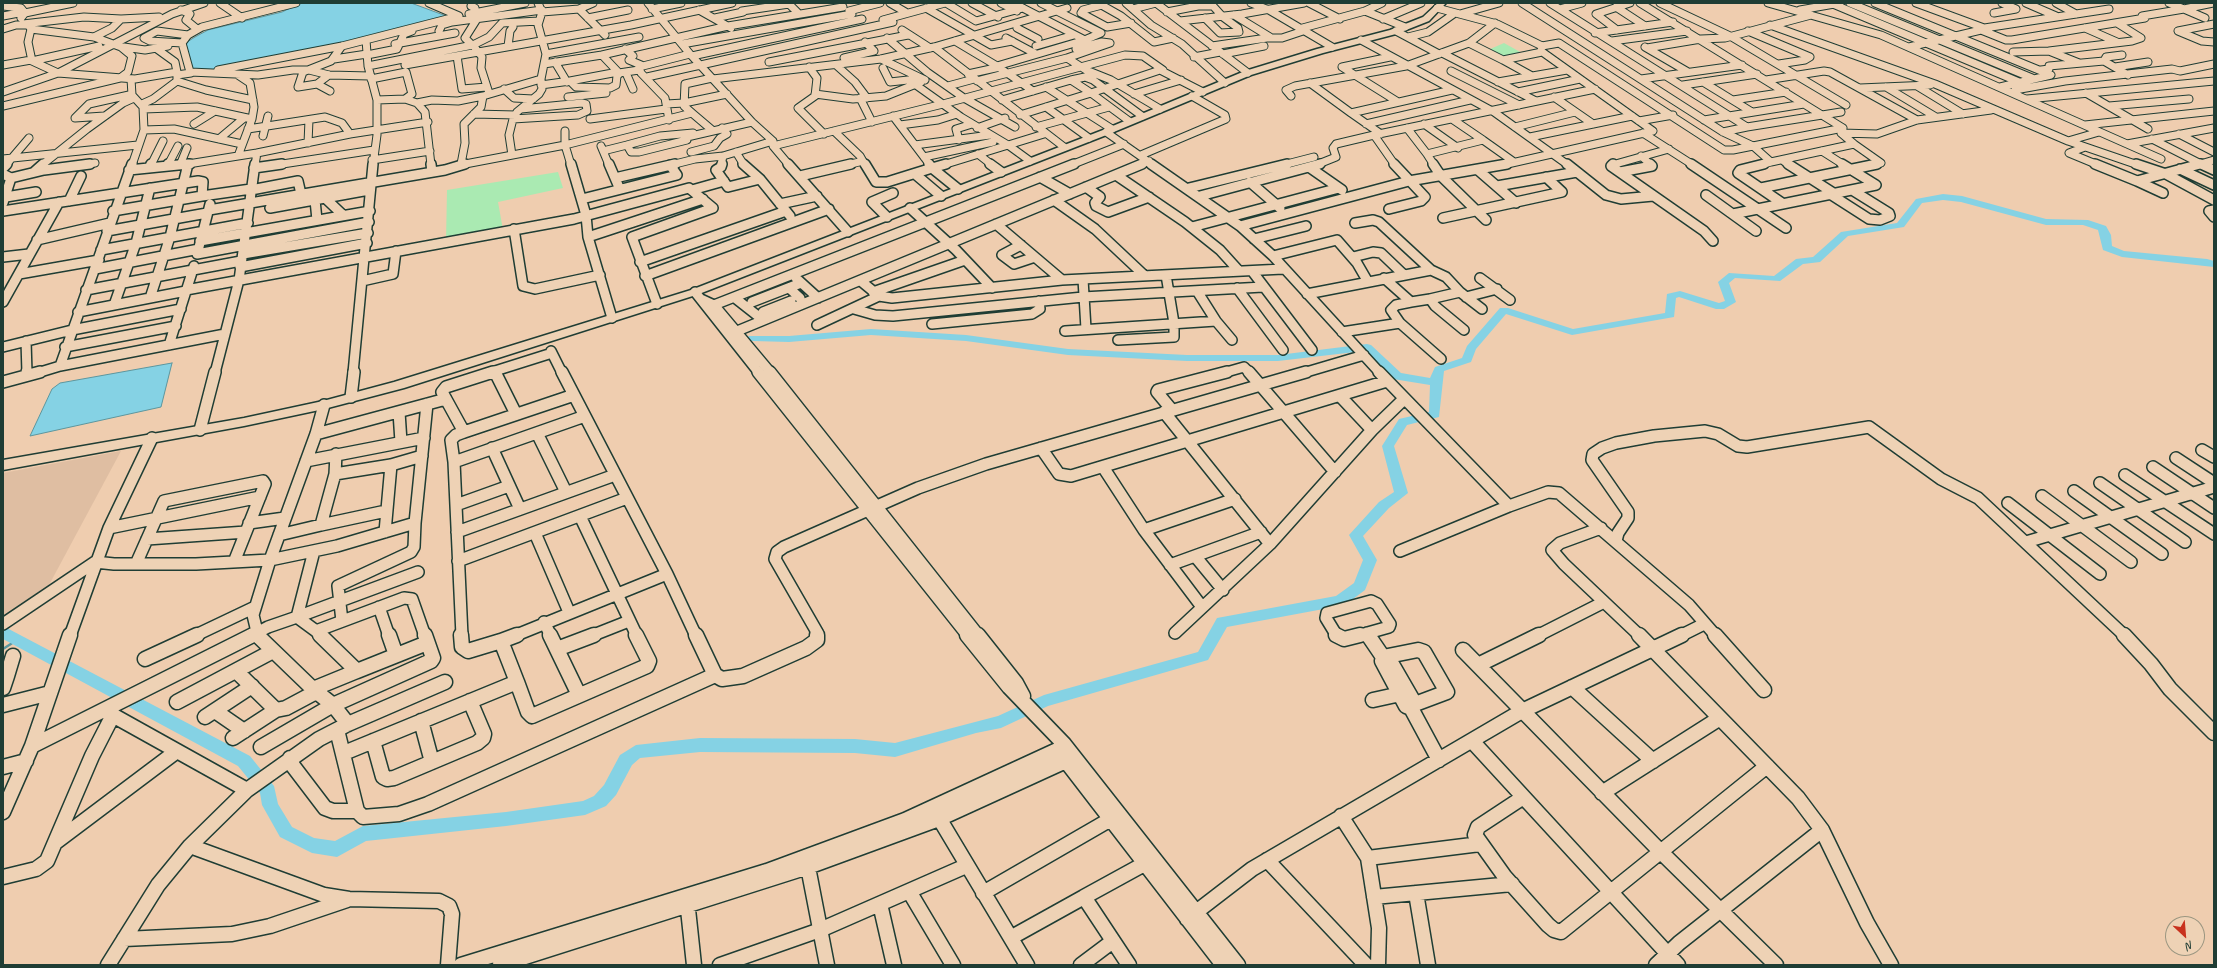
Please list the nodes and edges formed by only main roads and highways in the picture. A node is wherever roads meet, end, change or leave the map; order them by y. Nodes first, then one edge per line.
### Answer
1 (1438, 7) edge
2 (3, 465) edge

1 - 2 main road

